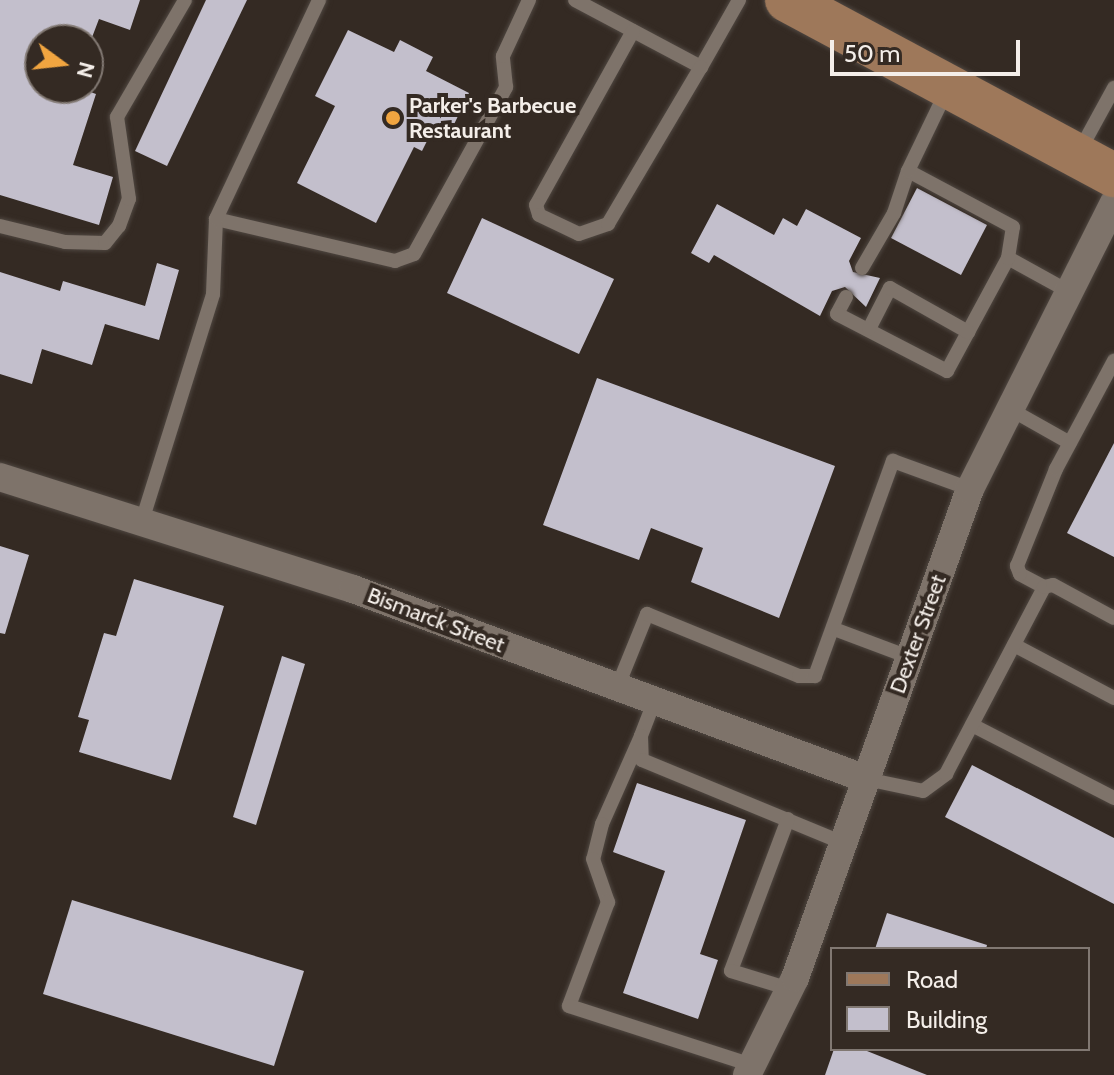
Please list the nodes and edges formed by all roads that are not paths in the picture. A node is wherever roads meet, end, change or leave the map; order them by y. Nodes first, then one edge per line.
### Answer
1 (185, 0) edge
2 (319, 0) edge
3 (529, 0) edge
4 (575, 0) edge
5 (739, 0) edge
6 (813, 6) edge
7 (633, 31) junction
8 (701, 67) junction
9 (949, 86) junction
10 (1114, 88) edge
11 (1096, 165) edge
12 (908, 171) junction
13 (1114, 203) edge
14 (216, 219) junction
15 (0, 226) edge
16 (1008, 258) junction
17 (862, 268) dead end
18 (1068, 291) junction
19 (846, 297) dead end
20 (869, 329) junction
21 (968, 332) junction
22 (1114, 361) edge
23 (1008, 408) junction
24 (1070, 443) junction
25 (0, 477) edge
26 (970, 489) junction
27 (142, 521) junction
28 (1044, 587) junction
29 (1114, 618) edge
30 (834, 629) junction
31 (1014, 645) junction
32 (909, 657) junction
33 (617, 688) junction
34 (1114, 698) edge
35 (654, 702) junction
36 (972, 725) junction
37 (641, 736) junction
38 (866, 779) junction
39 (1114, 798) edge
40 (788, 819) junction
41 (843, 843) junction
42 (790, 989) junction
43 (750, 1070) edge

1 - 15 lane
2 - 14 lane
3 - 14 lane
4 - 7 lane
5 - 8 lane
6 - 9 main road
7 - 8 lane
7 - 8 lane
9 - 11 main road
9 - 12 lane
10 - 11 lane
12 - 16 lane
12 - 17 lane
13 - 18 street, Dexter Street
14 - 27 lane
16 - 18 lane
16 - 21 lane
18 - 23 street, Dexter Street
19 - 20 lane
20 - 21 lane
20 - 21 lane
22 - 24 lane
23 - 24 lane
23 - 26 street, Dexter Street
24 - 28 lane
25 - 27 street, Bismarck Street
26 - 30 lane
26 - 32 street, Dexter Street
27 - 33 street, Bismarck Street
28 - 29 lane
28 - 31 lane
30 - 32 lane
30 - 33 lane
31 - 34 lane
31 - 36 lane
32 - 38 street, Dexter Street
33 - 35 street, Bismarck Street
35 - 37 lane
35 - 38 street, Bismarck Street
36 - 38 lane
36 - 39 lane
37 - 40 lane
37 - 43 lane
38 - 41 street, Dexter Street
40 - 41 lane
40 - 42 lane
41 - 42 street, Dexter Street
42 - 43 street, Dexter Street

